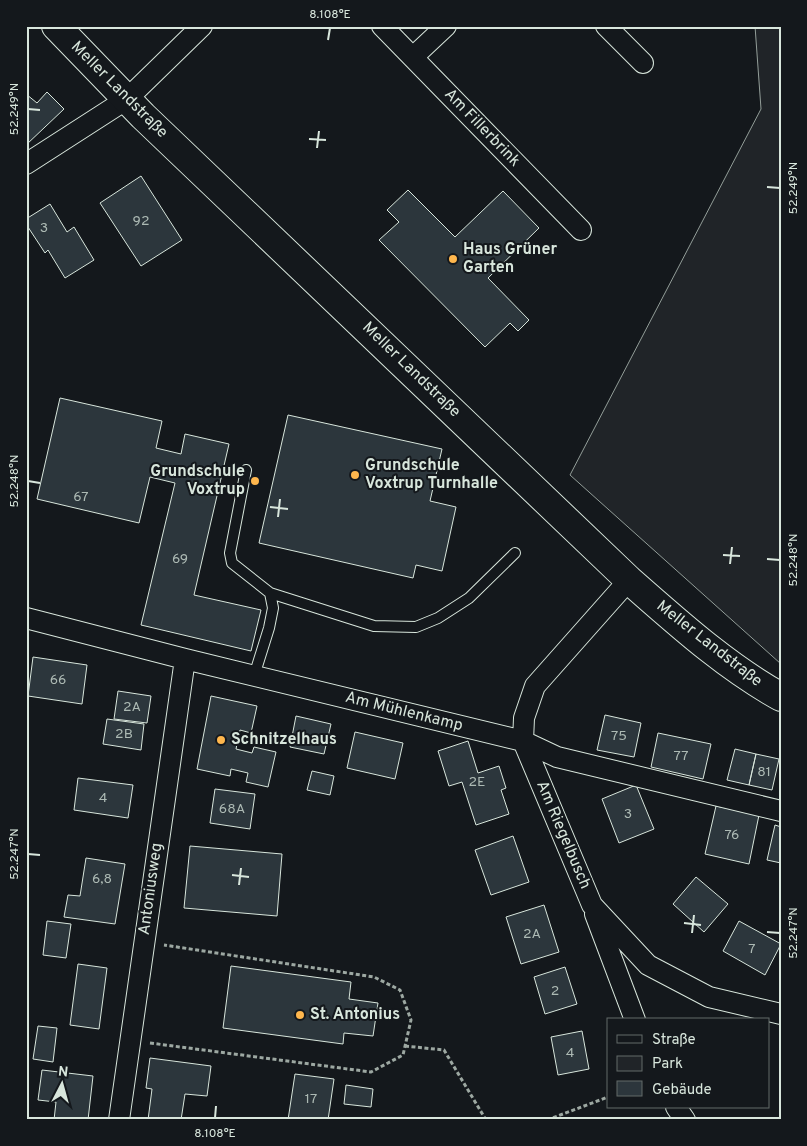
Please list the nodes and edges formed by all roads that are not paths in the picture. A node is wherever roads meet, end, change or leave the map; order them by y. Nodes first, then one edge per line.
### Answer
1 (56, 26) edge
2 (202, 26) edge
3 (382, 26) edge
4 (446, 26) edge
5 (606, 26) edge
6 (413, 58) junction
7 (643, 63) dead end
8 (127, 98) junction
9 (26, 164) edge
10 (581, 230) dead end
11 (246, 470) dead end
12 (515, 553) dead end
13 (629, 580) junction
14 (270, 593) junction
15 (26, 618) edge
16 (184, 659) junction
17 (254, 676) junction
18 (781, 697) edge
19 (523, 741) junction
20 (781, 811) edge
21 (592, 906) junction
22 (781, 1014) edge
23 (634, 1018) edge
24 (677, 1108) edge
25 (119, 1120) edge
26 (685, 1120) edge

1 - 8 street, Meller Landstraße
2 - 8 street
3 - 6 street, Am Fillerbrink
4 - 6 street
5 - 7 street
6 - 10 street, Am Fillerbrink
8 - 9 street
8 - 13 street, Meller Landstraße
11 - 14 lane
12 - 14 lane
13 - 18 street, Meller Landstraße
13 - 19 street, Am Riegelbusch
14 - 17 lane
15 - 16 street, Am Mühlenkamp
16 - 17 street, Am Mühlenkamp
16 - 25 street, Antoniusweg
17 - 19 street, Am Mühlenkamp
19 - 20 street, Am Mühlenkamp
19 - 21 street, Am Riegelbusch
21 - 22 street, Am Riegelbusch
21 - 23 street
24 - 26 street

